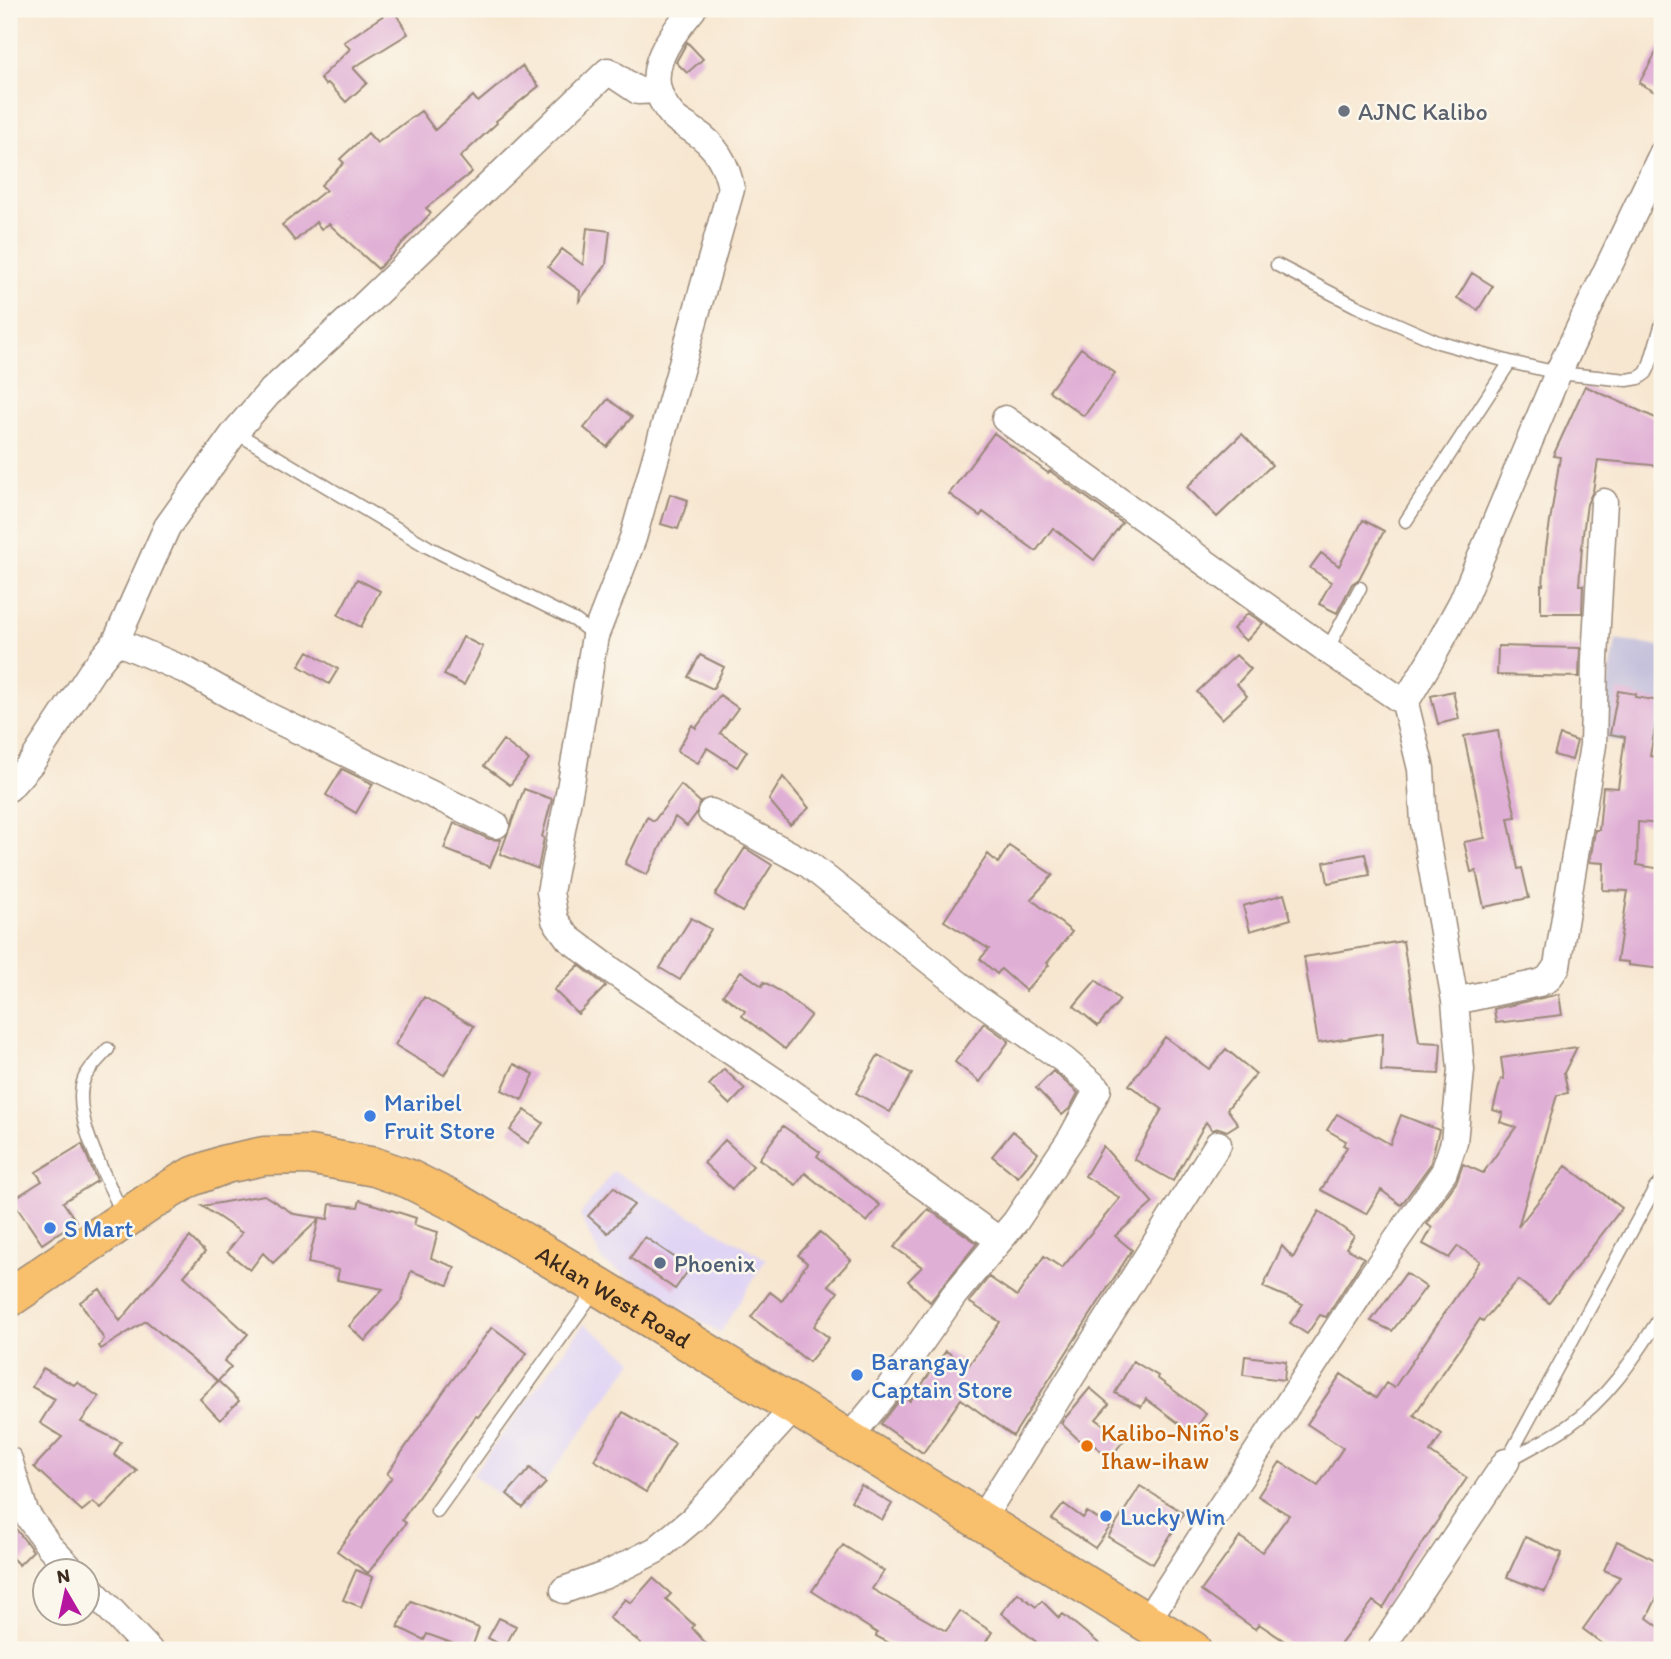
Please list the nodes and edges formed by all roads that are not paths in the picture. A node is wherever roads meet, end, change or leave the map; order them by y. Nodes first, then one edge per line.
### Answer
1 (693, 9) edge
2 (658, 90) junction
3 (1662, 154) edge
4 (1277, 265) dead end
5 (1662, 323) edge
6 (1510, 362) junction
7 (1558, 373) junction
8 (1005, 419) dead end
9 (235, 432) junction
10 (1604, 502) dead end
11 (1406, 521) dead end
12 (1360, 588) dead end
13 (595, 636) junction
14 (116, 642) junction
15 (1327, 650) junction
16 (1405, 703) junction
17 (9, 788) edge
18 (711, 812) dead end
19 (496, 825) dead end
20 (1455, 1001) junction
21 (108, 1049) dead end
22 (1218, 1144) dead end
23 (1662, 1182) edge
24 (125, 1218) junction
25 (999, 1240) junction
26 (585, 1278) junction
27 (9, 1298) edge
28 (1662, 1318) edge
29 (795, 1407) junction
30 (848, 1439) junction
31 (9, 1460) edge
32 (1506, 1462) junction
33 (438, 1511) dead end
34 (981, 1520) junction
35 (61, 1558) edge
36 (564, 1590) dead end
37 (102, 1601) edge
38 (1146, 1622) junction
39 (149, 1650) edge
40 (1192, 1650) edge
41 (1380, 1650) edge

1 - 2 street
2 - 9 street
2 - 13 street
3 - 7 street
4 - 6 lane
5 - 7 lane
6 - 7 lane
6 - 11 lane
7 - 16 street
8 - 15 street
9 - 13 lane
9 - 14 street
10 - 20 street
12 - 15 lane
13 - 25 street
14 - 17 street
14 - 19 street
15 - 16 street
16 - 20 street
18 - 25 street
20 - 38 street
21 - 24 lane
22 - 34 street
23 - 32 lane
24 - 26 main road, Aklan West Road
24 - 27 main road, Aklan West Road
25 - 30 street
26 - 29 main road, Aklan West Road
26 - 33 lane
28 - 32 lane
29 - 30 main road, Aklan West Road
29 - 36 street
30 - 34 main road, Aklan West Road
31 - 35 street
32 - 41 street
34 - 38 main road, Aklan West Road
37 - 39 street
38 - 40 main road, Aklan West Road

